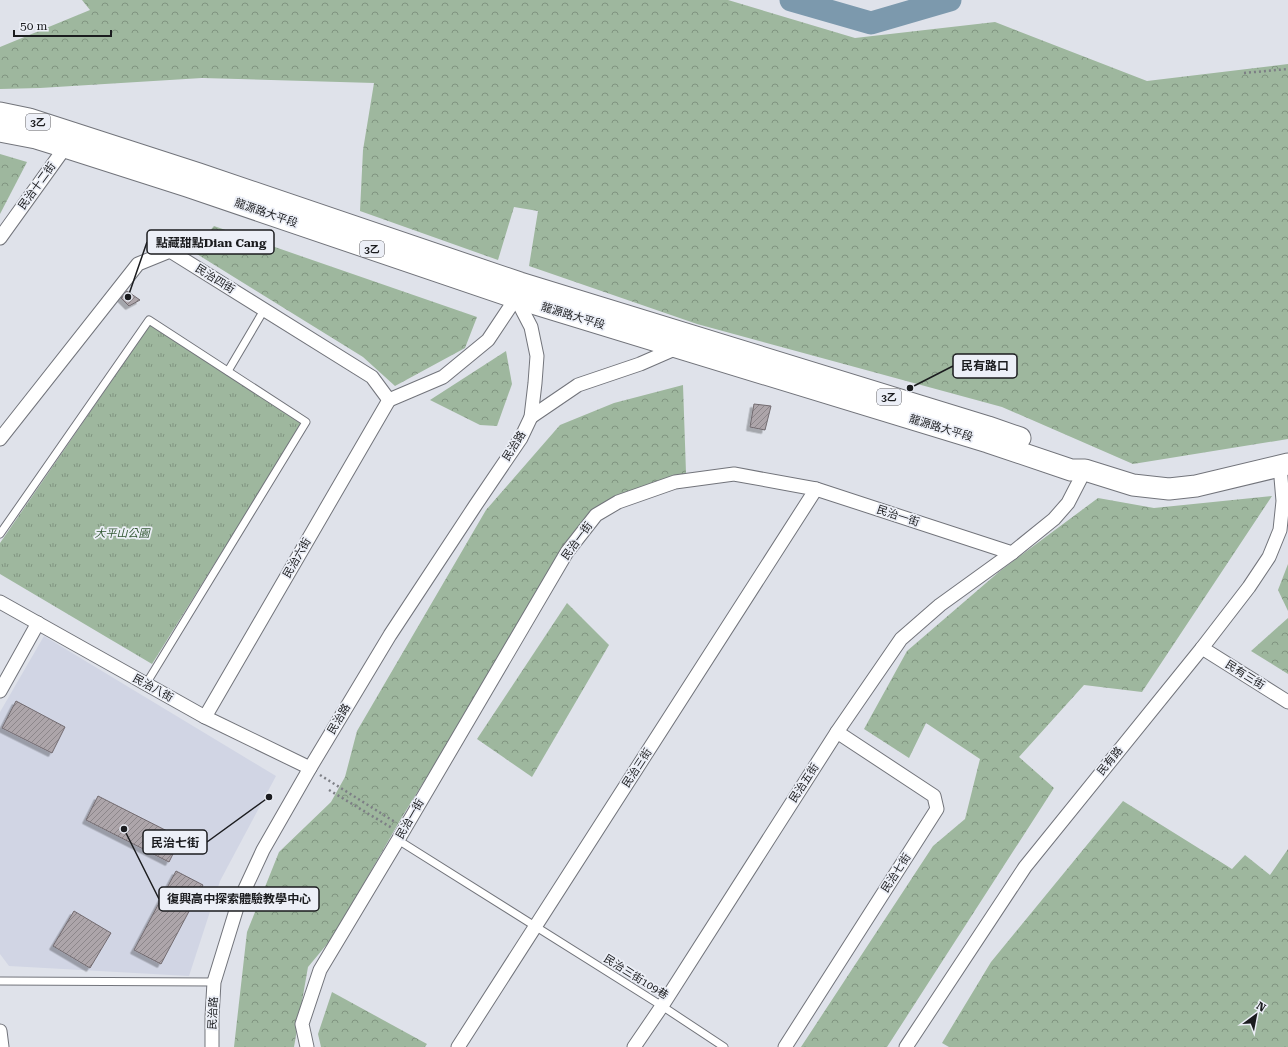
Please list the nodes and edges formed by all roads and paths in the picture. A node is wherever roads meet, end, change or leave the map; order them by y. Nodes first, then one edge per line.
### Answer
1 (1288, 69) edge
2 (1244, 73) dead end
3 (0, 113) edge
4 (0, 131) edge
5 (70, 140) junction
6 (0, 238) edge
7 (518, 290) junction
8 (264, 310) junction
9 (682, 341) junction
10 (228, 371) junction
11 (389, 400) junction
12 (531, 417) junction
13 (0, 439) edge
14 (1284, 465) edge
15 (1086, 470) junction
16 (816, 489) junction
17 (0, 534) edge
18 (1012, 553) junction
19 (0, 602) edge
20 (38, 624) junction
21 (1202, 648) junction
22 (146, 684) junction
23 (0, 691) edge
24 (1288, 702) edge
25 (205, 717) junction
26 (837, 732) junction
27 (310, 768) junction
28 (329, 790) dead end
29 (395, 822) dead end
30 (395, 834) junction
31 (536, 927) junction
32 (0, 981) edge
33 (214, 982) junction
34 (662, 1006) junction
35 (0, 1031) edge
36 (908, 1046) edge
37 (2, 1047) edge
38 (212, 1047) edge
39 (307, 1047) edge
40 (458, 1047) edge
41 (634, 1047) edge
42 (724, 1047) edge
43 (785, 1047) edge

1 - 2 path
3 - 5 main road, 3乙
4 - 5 main road, 3乙
5 - 6 street, 民治十二街
5 - 7 main road, 龍源路大平段 / 3乙
7 - 9 main road, 龍源路大平段 / 3乙
7 - 11 street
7 - 12 street
8 - 10 lane
8 - 11 street, 民治四街
8 - 13 street, 民治四街
9 - 12 street
9 - 15 main road, 龍源路大平段 / 3乙
10 - 17 lane
10 - 22 lane
11 - 25 street, 民治六街
12 - 27 street, 民治路
14 - 15 main road, 龍源路大平段 / 3乙
14 - 21 street, 民有路
15 - 18 street
16 - 18 street, 民治一街
16 - 30 street, 民治一街
16 - 31 street, 民治三街
18 - 26 street, 民治五街
19 - 20 street, 民治八街
20 - 22 street, 民治八街
20 - 23 street
21 - 24 street, 民有三街
21 - 36 street, 民有路
22 - 25 street, 民治八街
25 - 27 street, 民治八街
26 - 34 street, 民治五街
26 - 43 street, 民治七街
27 - 29 path
27 - 33 street, 民治路
28 - 30 path
30 - 31 lane, 民治三街109巷
30 - 39 street, 民治一街
31 - 34 lane, 民治三街109巷
31 - 40 street, 民治三街
32 - 33 lane
33 - 38 street, 民治路
34 - 41 street, 民治五街
34 - 42 lane, 民治三街109巷
35 - 37 street

